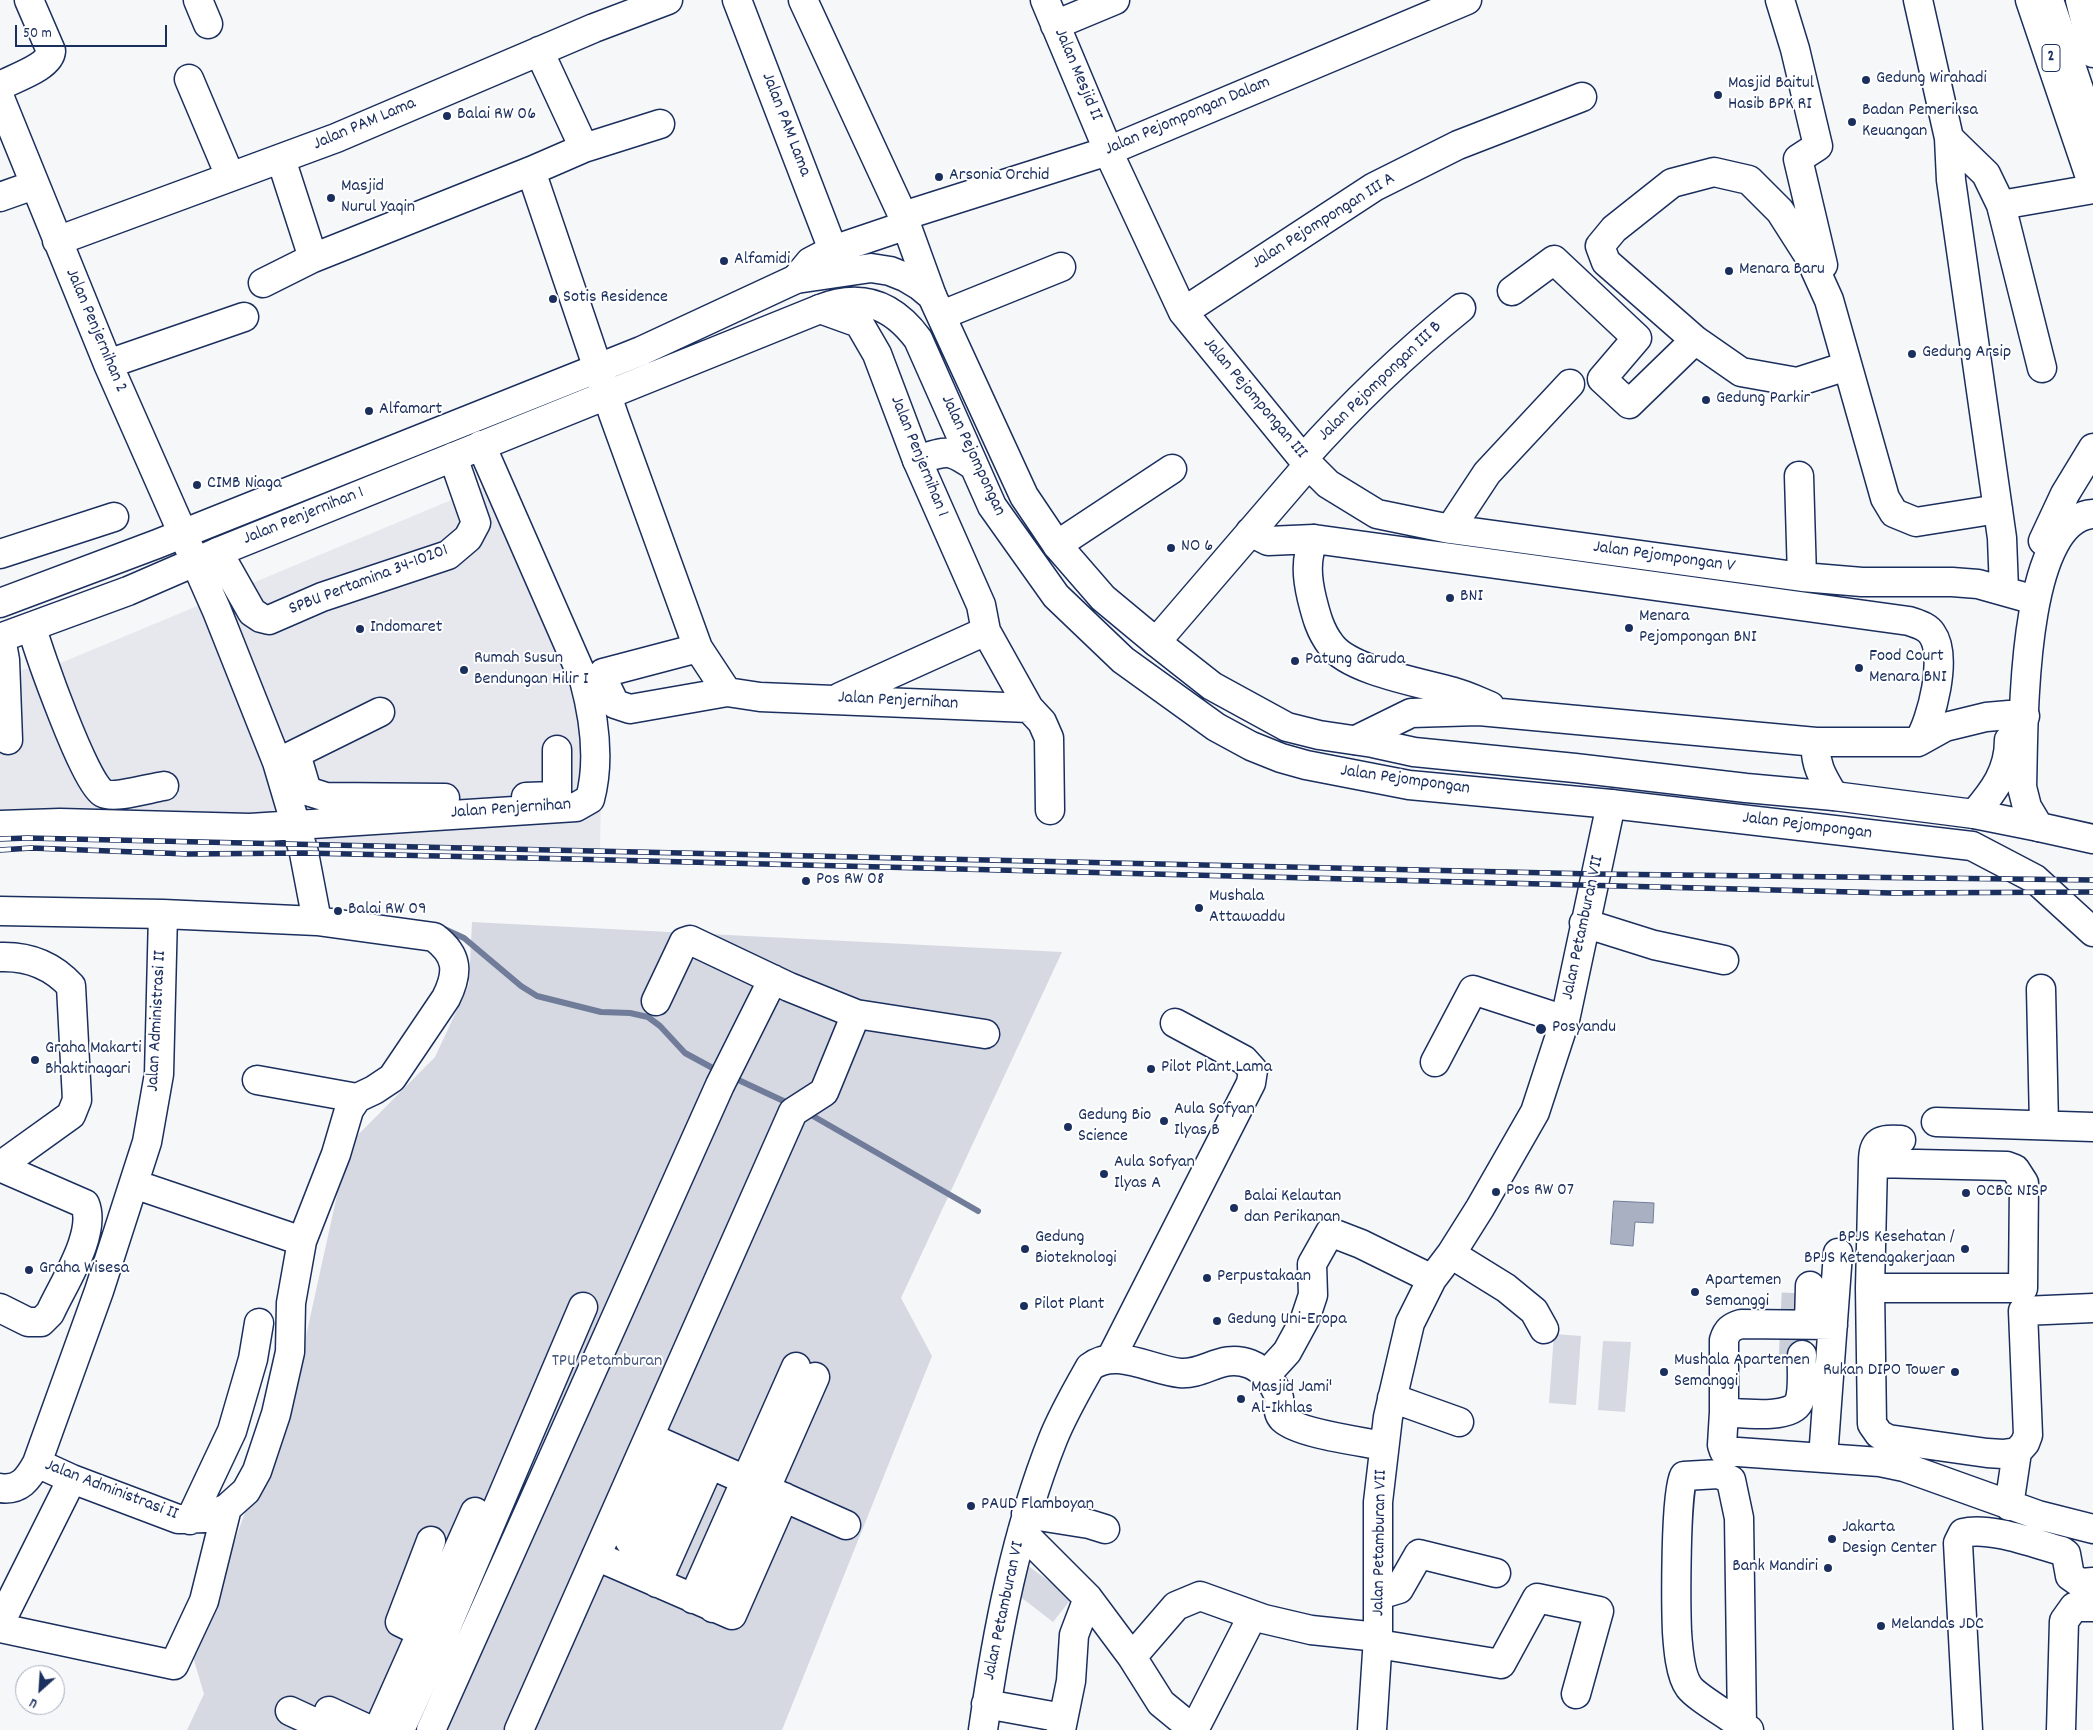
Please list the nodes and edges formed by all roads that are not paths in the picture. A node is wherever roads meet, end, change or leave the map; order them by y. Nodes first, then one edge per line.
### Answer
1 (29, 0) edge
2 (668, 0) edge
3 (737, 0) edge
4 (804, 0) edge
5 (1045, 0) edge
6 (1115, 0) edge
7 (1467, 0) edge
8 (1780, 0) edge
9 (1918, 0) edge
10 (2030, 0) edge
11 (2049, 0) edge
12 (2080, 0) edge
13 (1055, 25) junction
14 (539, 51) junction
15 (2093, 53) edge
16 (189, 79) dead end
17 (0, 86) edge
18 (1582, 97) dead end
19 (0, 98) edge
20 (660, 124) dead end
21 (2093, 132) edge
22 (1949, 138) junction
23 (584, 148) junction
24 (1108, 151) junction
25 (282, 159) junction
26 (531, 171) junction
27 (230, 176) junction
28 (2093, 188) edge
29 (15, 192) edge
30 (2001, 205) junction
31 (905, 220) junction
32 (57, 240) junction
33 (834, 250) junction
34 (313, 258) junction
35 (1061, 267) dead end
36 (796, 278) junction
37 (263, 283) dead end
38 (1512, 291) dead end
39 (937, 306) junction
40 (1461, 308) dead end
41 (820, 309) junction
42 (1183, 312) junction
43 (244, 317) dead end
44 (905, 322) joint
45 (1695, 340) junction
46 (641, 351) junction
47 (108, 364) junction
48 (1847, 366) junction
49 (598, 367) junction
50 (2042, 368) dead end
51 (649, 377) junction
52 (1570, 384) dead end
53 (607, 394) junction
54 (481, 445) junction
55 (2093, 448) edge
56 (453, 457) junction
57 (918, 460) junction
58 (1306, 462) junction
59 (974, 466) junction
60 (1172, 470) dead end
61 (1799, 476) dead end
62 (1998, 509) junction
63 (2093, 514) edge
64 (114, 517) dead end
65 (1450, 529) junction
66 (183, 533) junction
67 (1248, 535) junction
68 (1057, 544) junction
69 (1311, 551) junction
70 (0, 554) edge
71 (206, 557) junction
72 (1802, 577) junction
73 (2021, 595) junction
74 (5, 597) edge
75 (246, 598) junction
76 (217, 611) junction
77 (32, 628) junction
78 (986, 631) junction
79 (0, 638) edge
80 (1156, 642) junction
81 (698, 648) junction
82 (727, 692) junction
83 (836, 699) junction
84 (1029, 708) junction
85 (380, 712) dead end
86 (1507, 713) junction
87 (2017, 715) junction
88 (8, 740) dead end
89 (1356, 740) junction
90 (1816, 742) junction
91 (1918, 742) junction
92 (557, 750) dead end
93 (287, 758) junction
94 (164, 786) dead end
95 (1834, 796) junction
96 (1611, 804) junction
97 (1050, 810) dead end
98 (1974, 814) junction
99 (295, 823) junction
100 (0, 825) edge
101 (2039, 827) junction
102 (2093, 839) edge
103 (0, 911) edge
104 (163, 914) junction
105 (317, 922) junction
106 (1584, 922) junction
107 (2093, 932) edge
108 (0, 957) edge
109 (1724, 960) dead end
110 (773, 979) junction
111 (2041, 988) dead end
112 (656, 1001) dead end
113 (856, 1014) junction
114 (1565, 1020) junction
115 (1175, 1023) dead end
116 (985, 1034) dead end
117 (1435, 1062) dead end
118 (257, 1080) dead end
119 (357, 1098) junction
120 (1936, 1122) dead end
121 (2044, 1125) junction
122 (2093, 1127) edge
123 (1902, 1140) dead end
124 (1873, 1164) junction
125 (0, 1166) edge
126 (134, 1184) junction
127 (302, 1240) junction
128 (1838, 1253) dead end
129 (1452, 1254) junction
130 (1432, 1279) junction
131 (1810, 1286) dead end
132 (1870, 1288) junction
133 (583, 1306) dead end
134 (0, 1308) edge
135 (2093, 1308) edge
136 (259, 1323) dead end
137 (1821, 1324) junction
138 (1544, 1329) dead end
139 (1802, 1355) tunnel mouth
140 (1111, 1358) junction
141 (805, 1372) dead end
142 (1266, 1376) junction
143 (1392, 1398) junction
144 (1724, 1412) junction
145 (1459, 1422) dead end
146 (649, 1437) junction
147 (1384, 1446) junction
148 (2017, 1452) junction
149 (1823, 1458) junction
150 (37, 1463) junction
151 (730, 1475) junction
152 (72, 1479) junction
153 (487, 1487) dead end
154 (0, 1488) edge
155 (2010, 1506) junction
156 (227, 1508) junction
157 (190, 1520) junction
158 (1024, 1523) junction
159 (846, 1525) dead end
160 (1105, 1529) dead end
161 (2093, 1529) edge
162 (431, 1541) dead end
163 (596, 1556) junction
164 (1496, 1573) dead end
165 (2093, 1582) edge
166 (671, 1584) junction
167 (1379, 1587) junction
168 (1088, 1598) junction
169 (2093, 1607) edge
170 (1253, 1615) junction
171 (0, 1623) edge
172 (0, 1628) edge
173 (431, 1637) junction
174 (1378, 1640) junction
175 (1132, 1657) junction
176 (1576, 1694) dead end
177 (986, 1704) junction
178 (290, 1711) dead end
179 (330, 1721) edge
180 (1062, 1724) edge
181 (1746, 1728) edge
182 (370, 1730) edge
183 (378, 1730) edge
184 (400, 1730) edge
185 (431, 1730) edge
186 (519, 1730) edge
187 (982, 1730) edge
188 (1194, 1730) edge
189 (1372, 1730) edge
190 (1968, 1730) edge
191 (2061, 1730) edge

1 - 17 main road
2 - 14 main road, Jalan PAM Lama
3 - 33 main road, Jalan PAM Lama
4 - 31 main road, Jalan Pejompongan
5 - 13 main road, Jalan Mesjid II
6 - 13 main road
7 - 24 main road, Jalan Pejompongan Dalam
8 - 48 main road
9 - 22 main road
10 - 28 main road, 2
11 - 21 main road
12 - 15 main road
13 - 24 main road, Jalan Mesjid II
14 - 23 main road
14 - 25 main road, Jalan PAM Lama
16 - 27 main road
18 - 42 main road, Jalan Pejompongan III A
19 - 29 main road, Jalan Penjernihan 2
20 - 23 main road
22 - 30 main road
22 - 62 main road
23 - 26 main road
24 - 31 main road, Jalan Pejompongan Dalam
24 - 42 main road, Jalan Pejompongan III
25 - 27 main road, Jalan PAM Lama
25 - 34 main road
26 - 34 main road
26 - 49 main road
27 - 32 main road, Jalan PAM Lama
28 - 30 main road
29 - 32 main road, Jalan Penjernihan 2
30 - 50 main road
31 - 33 main road
31 - 39 main road, Jalan Pejompongan
32 - 47 main road, Jalan Penjernihan 2
33 - 36 main road
34 - 37 main road
35 - 39 main road
36 - 39 main road, Jalan Penjernihan 1
36 - 46 main road, Jalan Penjernihan 1
38 - 45 main road
39 - 68 main road, Jalan Pejompongan
40 - 58 main road, Jalan Pejompongan III B
41 - 44 main road, Jalan Penjernihan 1
41 - 51 main road, Jalan Penjernihan 1
41 - 57 main road, Jalan Penjernihan 1
42 - 58 main road, Jalan Pejompongan III
43 - 47 main road
44 - 59 main road, Jalan Pejompongan
45 - 48 main road
45 - 48 main road
46 - 49 main road, Jalan Penjernihan 1
46 - 51 main road
47 - 66 main road, Jalan Penjernihan 2
48 - 62 main road
49 - 53 main road
49 - 66 main road, Jalan Penjernihan 1
51 - 53 main road, Jalan Penjernihan 1
52 - 65 main road
53 - 54 main road, Jalan Penjernihan 1
53 - 81 main road
54 - 56 main road, Jalan Penjernihan 1
54 - 99 main road, Jalan Penjernihan
55 - 73 main road
56 - 71 main road, Jalan Penjernihan 1
56 - 75 main road, SPBU Pertamina 34-10201
57 - 59 main road
57 - 78 main road, Jalan Penjernihan 1
58 - 65 main road, Jalan Pejompongan V
58 - 67 main road, Jalan Pejompongan III
59 - 96 main road, Jalan Pejompongan
60 - 68 main road
61 - 72 main road
62 - 73 main road
63 - 73 main road
64 - 70 main road
65 - 72 main road, Jalan Pejompongan V
66 - 71 main road, Jalan Penjernihan 2
66 - 74 main road, Jalan Penjernihan 1
67 - 69 main road
67 - 80 main road, Jalan Pejompongan III
68 - 80 main road, Jalan Pejompongan
69 - 86 main road
69 - 91 main road
71 - 75 main road, SPBU Pertamina 34-10201
71 - 76 main road
71 - 77 main road, Jalan Penjernihan 1
72 - 73 main road, Jalan Pejompongan V
73 - 87 main road
75 - 76 main road
76 - 93 main road
77 - 79 main road, Jalan Penjernihan 1
77 - 94 main road
78 - 83 main road
78 - 84 main road, Jalan Penjernihan 1
79 - 88 main road
80 - 89 main road, Jalan Pejompongan
81 - 82 main road
81 - 82 main road, Jalan Penjernihan
82 - 83 main road, Jalan Penjernihan
83 - 84 main road, Jalan Penjernihan
84 - 97 main road
85 - 93 main road
86 - 89 main road
86 - 90 main road
87 - 91 main road
87 - 98 main road
87 - 101 main road
89 - 95 main road, Jalan Pejompongan
90 - 91 main road
90 - 95 main road
92 - 93 main road
93 - 99 main road
95 - 98 main road, Jalan Pejompongan
96 - 106 main road, Jalan Petamburan VII
96 - 107 main road, Jalan Pejompongan
98 - 101 main road, Jalan Pejompongan
99 - 100 main road, Jalan Penjernihan
99 - 105 main road
101 - 102 main road, Jalan Pejompongan
103 - 104 main road
104 - 105 main road
104 - 126 main road, Jalan Administrasi II
105 - 119 main road
106 - 109 main road
106 - 114 main road, Jalan Petamburan VII
108 - 125 main road
110 - 112 main road
110 - 113 main road
110 - 185 main road
111 - 121 main road
113 - 116 main road
113 - 146 main road
114 - 117 main road
114 - 129 main road, Jalan Petamburan VII
115 - 140 main road
118 - 119 main road
119 - 127 main road, Jalan Administrasi II
120 - 121 main road
121 - 122 main road
123 - 124 main road
124 - 132 main road
124 - 132 main road
125 - 134 main road
126 - 127 main road
126 - 150 main road, Jalan Administrasi II
127 - 156 main road, Jalan Administrasi II
128 - 137 main road
129 - 130 main road, Jalan Petamburan VII
129 - 138 main road
130 - 142 main road
130 - 143 main road, Jalan Petamburan VII
131 - 137 main road
132 - 148 main road
133 - 173 main road
135 - 148 main road
136 - 157 main road
137 - 144 main road
137 - 149 main road
139 - 144 main road
140 - 142 main road
140 - 158 main road, Jalan Petamburan VI
141 - 151 main road
142 - 147 main road
143 - 145 main road
143 - 147 main road, Jalan Petamburan VII
144 - 149 main road
146 - 151 main road
146 - 163 main road
147 - 167 main road, Jalan Petamburan VII
148 - 155 main road
149 - 155 main road
150 - 152 main road, Jalan Administrasi II
150 - 154 main road
151 - 159 main road
151 - 166 main road
151 - 166 main road
151 - 166 main road
151 - 166 main road
152 - 157 main road, Jalan Administrasi II
152 - 171 main road
153 - 173 main road
155 - 161 main road
156 - 157 main road, Jalan Administrasi II
156 - 172 main road
158 - 160 main road
158 - 168 main road
158 - 177 main road, Jalan Petamburan VI
162 - 173 main road
163 - 166 main road
163 - 186 main road
164 - 167 main road
165 - 190 main road
167 - 174 main road, Jalan Petamburan VII
168 - 175 main road
168 - 180 main road
169 - 191 main road
170 - 174 main road
170 - 175 main road
170 - 188 main road
173 - 183 main road
173 - 184 main road
174 - 176 main road
174 - 189 main road, Jalan Petamburan VII
175 - 188 main road
177 - 180 main road
177 - 187 main road, Jalan Petamburan VI
178 - 179 main road
179 - 182 main road
181 - 181 main road

